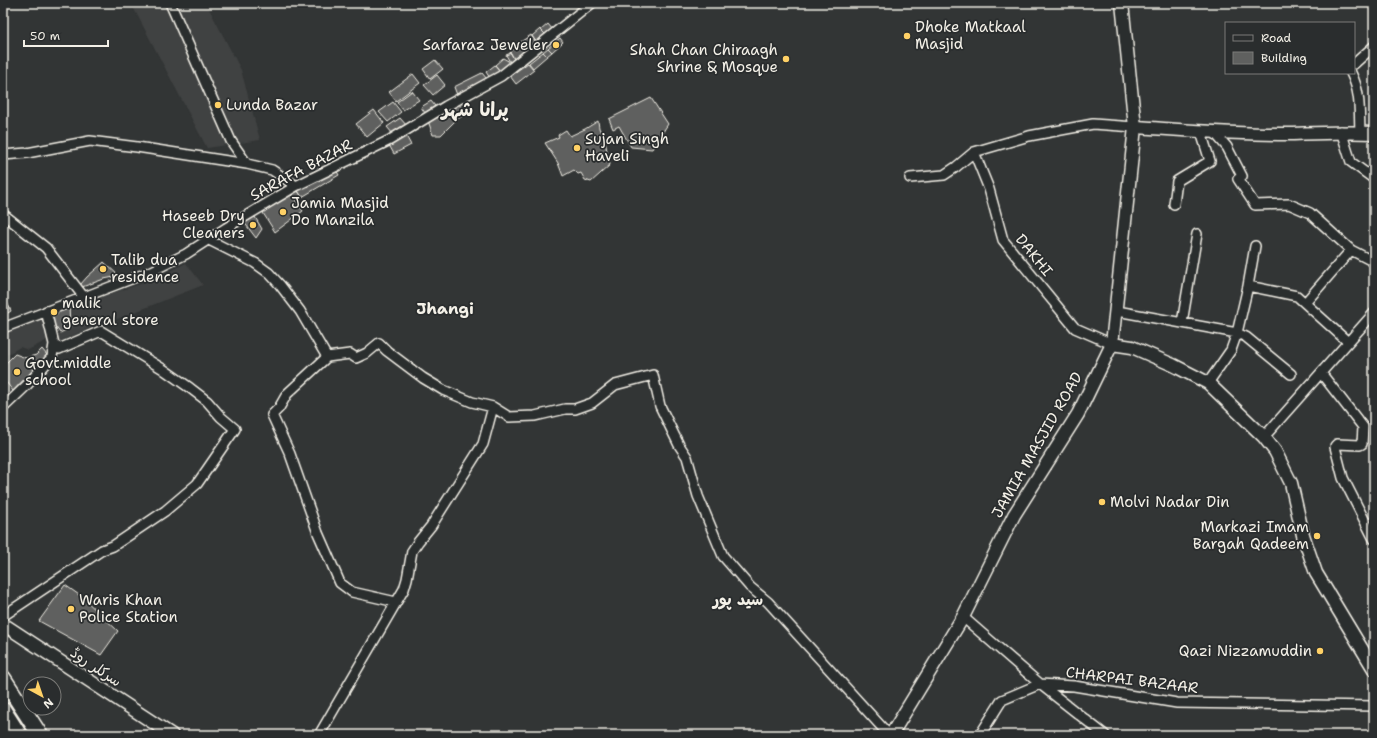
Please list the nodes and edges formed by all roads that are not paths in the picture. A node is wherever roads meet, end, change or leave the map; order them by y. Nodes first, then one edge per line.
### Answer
1 (170, 3) edge
2 (592, 3) edge
3 (1122, 3) edge
4 (1374, 46) edge
5 (1355, 63) edge
6 (1352, 74) edge
7 (1135, 127) junction
8 (1341, 131) junction
9 (1201, 132) junction
10 (1360, 132) junction
11 (1215, 133) junction
12 (1374, 133) edge
13 (974, 152) junction
14 (3, 155) edge
15 (247, 164) junction
16 (910, 178) dead end
17 (1374, 179) edge
18 (296, 186) junction
19 (1174, 204) dead end
20 (3, 214) edge
21 (1198, 234) dead end
22 (208, 240) junction
23 (1255, 246) dead end
24 (1351, 250) junction
25 (1374, 262) edge
26 (1248, 286) junction
27 (83, 296) junction
28 (1305, 303) junction
29 (46, 311) junction
30 (1117, 312) junction
31 (1374, 313) edge
32 (1182, 323) junction
33 (3, 328) edge
34 (1237, 333) junction
35 (1348, 342) junction
36 (54, 344) junction
37 (1112, 344) junction
38 (327, 357) junction
39 (1321, 373) junction
40 (1291, 374) dead end
41 (1208, 383) junction
42 (493, 407) junction
43 (3, 408) edge
44 (1264, 437) junction
45 (1374, 539) edge
46 (396, 602) junction
47 (3, 616) edge
48 (963, 617) junction
49 (3, 624) edge
50 (1374, 669) edge
51 (3, 678) edge
52 (1040, 684) junction
53 (1374, 706) edge
54 (3, 710) edge
55 (985, 733) edge
56 (19, 735) edge
57 (40, 735) edge
58 (172, 735) edge
59 (319, 735) edge
60 (890, 735) edge
61 (1105, 735) edge

1 - 15 street
2 - 18 street, SARAFA BAZAR
3 - 7 street, JAMIA MASJID ROAD
4 - 5 street
6 - 10 street
7 - 9 street
7 - 13 street
7 - 30 street, JAMIA MASJID ROAD
8 - 10 street
8 - 11 street
8 - 17 street
9 - 11 street
9 - 19 street
10 - 12 street
11 - 24 street
13 - 16 street
13 - 37 street, DAKHI
14 - 15 street
15 - 18 street
18 - 22 street, SARAFA BAZAR
20 - 27 street
21 - 32 street
22 - 27 street, SARAFA BAZAR
22 - 38 street
23 - 26 street
24 - 25 street
24 - 28 street
26 - 28 street
26 - 34 street
27 - 29 street, SARAFA BAZAR
28 - 35 street
29 - 33 street, SARAFA BAZAR
29 - 36 street
30 - 32 street
30 - 37 street, JAMIA MASJID ROAD
31 - 35 street
32 - 34 street
34 - 40 street
34 - 41 street
35 - 39 street
36 - 43 street
36 - 47 street
37 - 41 street
37 - 48 street, JAMIA MASJID ROAD
38 - 42 street
38 - 46 street
39 - 44 street
39 - 45 street
41 - 44 street
42 - 46 street
42 - 60 street
44 - 50 street
46 - 59 street
48 - 52 street
48 - 60 street, JAMIA MASJID ROAD
49 - 58 street, سرکلر روڈ
51 - 57 main road
52 - 53 street, CHARPAI BAZAAR
52 - 55 street, CHARPAI BAZAAR
52 - 61 street
54 - 56 main road

